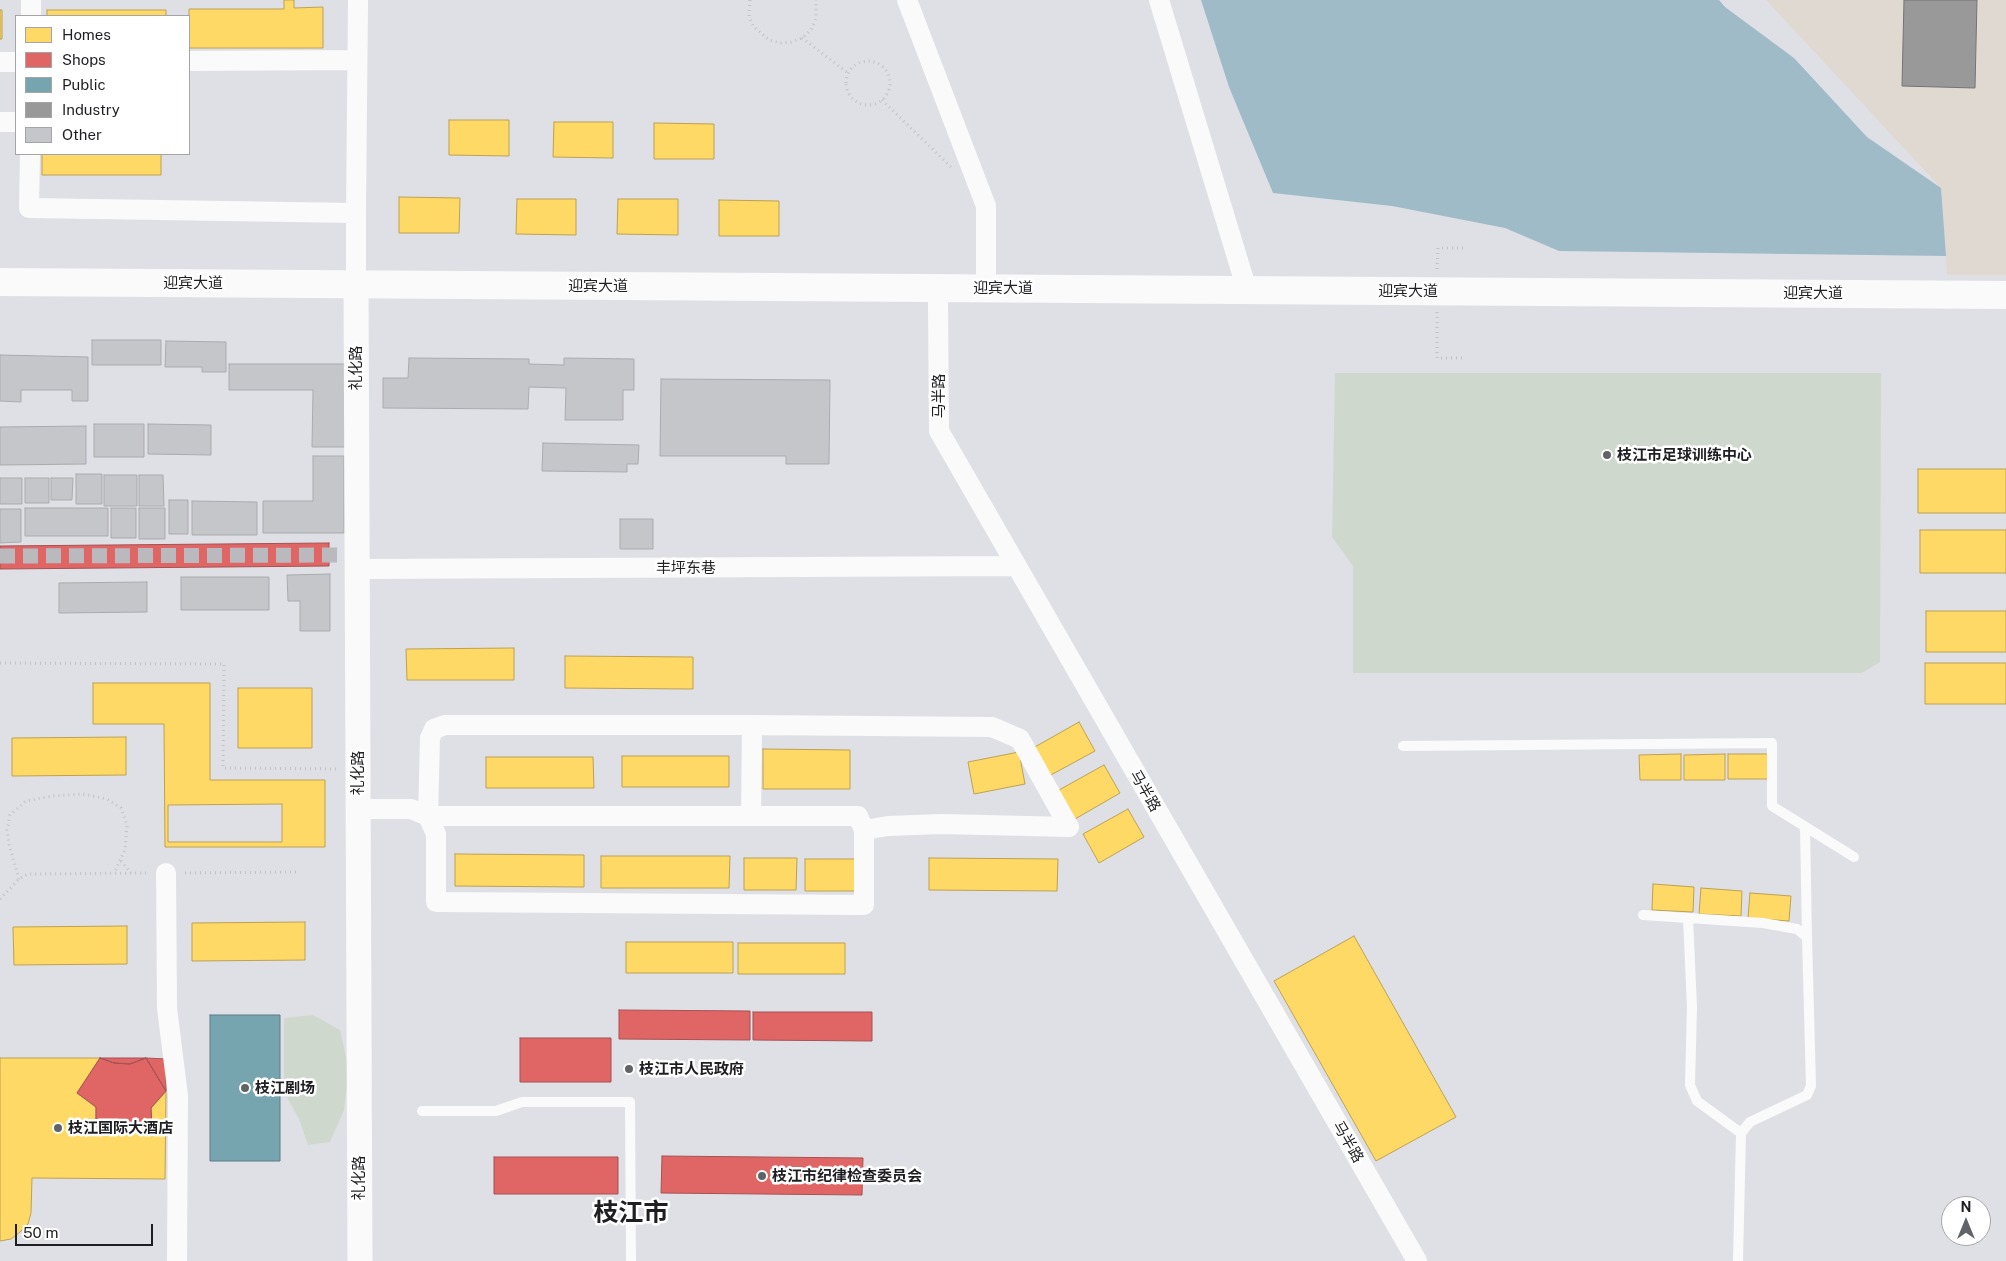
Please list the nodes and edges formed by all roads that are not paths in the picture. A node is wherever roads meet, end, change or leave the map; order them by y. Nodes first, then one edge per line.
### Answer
1 (31, 0) edge
2 (358, 0) edge
3 (907, 0) edge
4 (1159, 0) edge
5 (30, 15) edge
6 (357, 60) junction
7 (190, 61) edge
8 (0, 62) edge
9 (15, 62) edge
10 (0, 122) edge
11 (15, 122) edge
12 (30, 155) edge
13 (356, 213) junction
14 (0, 282) edge
15 (986, 288) junction
16 (1247, 290) junction
17 (356, 292) junction
18 (2006, 295) edge
19 (0, 297) edge
20 (938, 303) junction
21 (2006, 310) edge
22 (1015, 566) junction
23 (357, 569) junction
24 (752, 725) junction
25 (1403, 746) dead end
26 (358, 808) junction
27 (428, 816) junction
28 (751, 816) junction
29 (1805, 827) junction
30 (864, 830) junction
31 (1854, 857) dead end
32 (166, 873) road end
33 (1642, 915) dead end
34 (1688, 918) junction
35 (1807, 937) junction
36 (422, 1111) dead end
37 (1740, 1133) junction
38 (177, 1261) edge
39 (360, 1261) edge
40 (631, 1261) edge
41 (1417, 1261) edge
42 (1738, 1261) edge

1 - 5 street
2 - 6 street
3 - 15 street
4 - 16 street
6 - 7 street
6 - 13 street
8 - 9 street
10 - 11 street
12 - 13 street
13 - 17 street
14 - 17 main road, 迎宾大道
15 - 16 main road, 迎宾大道
15 - 17 main road, 迎宾大道
16 - 18 main road, 迎宾大道
17 - 19 main road, 迎宾大道
17 - 20 main road, 迎宾大道
17 - 23 street, 礼化路
20 - 21 main road, 迎宾大道
20 - 22 street, 马半路
22 - 23 street, 丰坪东巷
22 - 41 street, 马半路
23 - 26 street, 礼化路
24 - 27 street
24 - 28 street
24 - 30 street
25 - 29 lane
26 - 27 street
26 - 39 street, 礼化路
27 - 28 street
27 - 30 street
28 - 30 street
29 - 31 lane
29 - 35 lane
32 - 38 street
33 - 34 lane
34 - 35 lane
34 - 37 lane
35 - 37 lane
36 - 40 lane
37 - 42 lane

